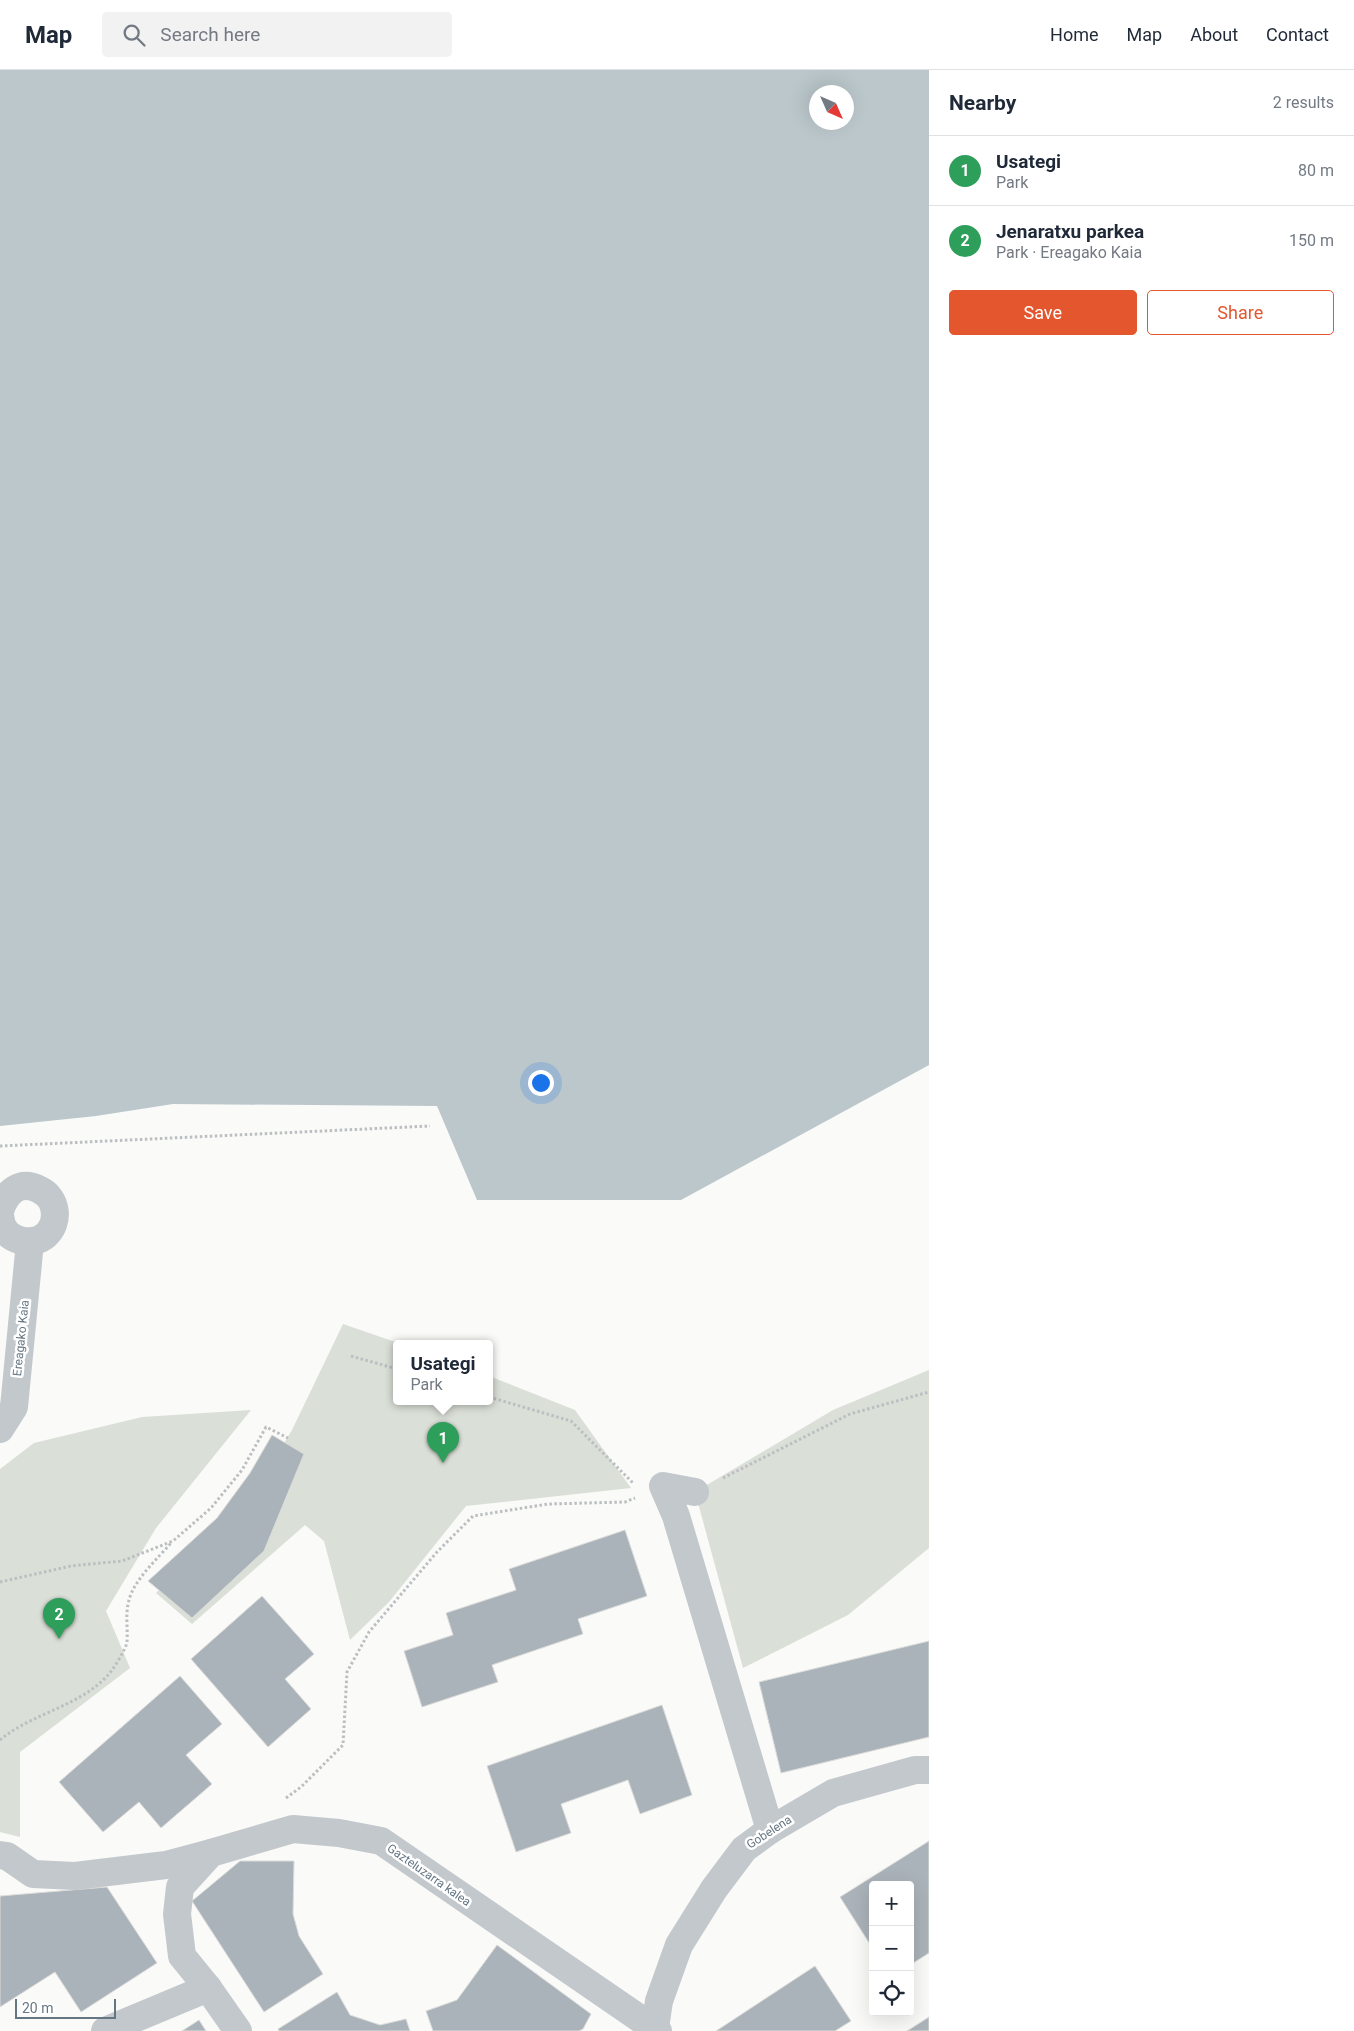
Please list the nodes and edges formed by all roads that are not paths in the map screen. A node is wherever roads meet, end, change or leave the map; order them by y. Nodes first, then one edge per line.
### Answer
1 (0, 1211) edge
2 (0, 1216) edge
3 (30, 1242) junction
4 (0, 1429) edge
5 (706, 1485) road end
6 (929, 1770) edge
7 (770, 1830) junction
8 (210, 1852) junction
9 (0, 1855) edge
10 (208, 1988) junction
11 (656, 2030) edge
12 (105, 2031) edge
13 (238, 2031) edge

1 - 3 street
2 - 3 street
3 - 4 street, Ereagako Kaia
5 - 7 street
6 - 7 street, Gobelena
7 - 11 street, Gobelena
8 - 9 street, Gazteluzarra kalea
8 - 10 street
8 - 11 street, Gazteluzarra kalea
10 - 12 street
10 - 13 street

